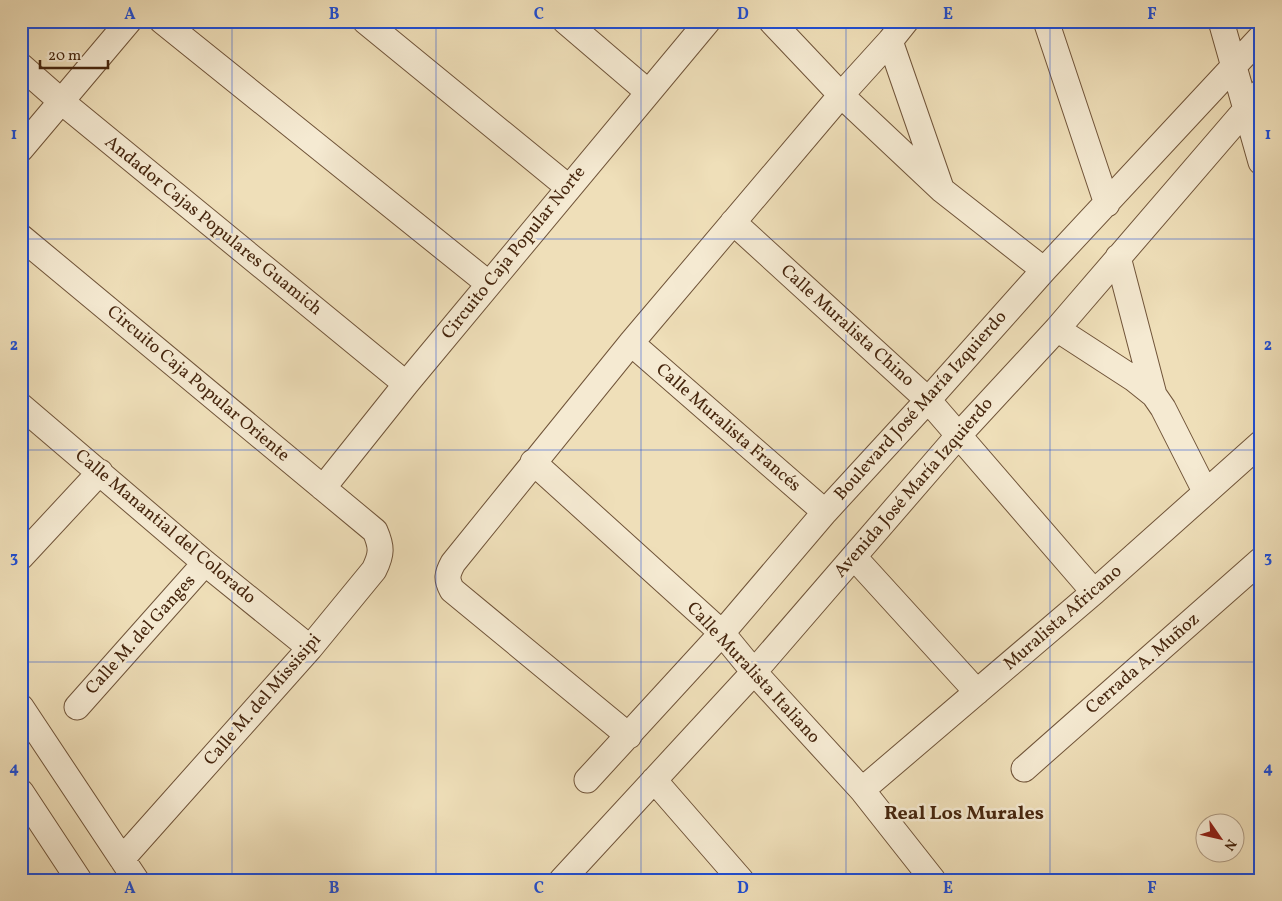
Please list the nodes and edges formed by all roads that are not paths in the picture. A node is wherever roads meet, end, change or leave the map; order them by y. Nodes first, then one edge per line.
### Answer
1 (129, 21) edge
2 (162, 21) edge
3 (365, 21) edge
4 (565, 21) edge
5 (708, 21) edge
6 (771, 21) edge
7 (906, 21) edge
8 (1046, 21) edge
9 (1221, 21) edge
10 (1261, 38) edge
11 (890, 41) junction
12 (21, 66) edge
13 (1233, 66) junction
14 (648, 92) junction
15 (841, 95) junction
16 (1253, 100) edge
17 (62, 102) junction
18 (21, 149) edge
19 (1261, 162) edge
20 (568, 187) junction
21 (942, 190) junction
22 (1107, 204) junction
23 (733, 222) junction
24 (21, 237) edge
25 (1118, 257) junction
26 (1044, 270) junction
27 (489, 284) junction
28 (1057, 328) junction
29 (631, 343) junction
30 (406, 384) junction
31 (1154, 395) junction
32 (928, 400) junction
33 (21, 406) edge
34 (958, 436) junction
35 (1261, 443) edge
36 (534, 462) junction
37 (100, 472) junction
38 (324, 488) junction
39 (1205, 491) junction
40 (825, 512) junction
41 (375, 531) joint
42 (21, 557) edge
43 (854, 557) junction
44 (1261, 560) edge
45 (205, 563) junction
46 (1094, 592) junction
47 (722, 633) junction
48 (310, 648) junction
49 (754, 672) junction
50 (977, 692) junction
51 (21, 707) edge
52 (77, 707) dead end
53 (629, 736) junction
54 (1024, 769) dead end
55 (587, 780) dead end
56 (654, 780) junction
57 (862, 790) junction
58 (21, 792) edge
59 (122, 859) junction
60 (929, 878) edge
61 (79, 880) edge
62 (136, 880) edge
63 (562, 880) edge
64 (741, 880) edge

1 - 17 street
2 - 27 street
3 - 20 street
4 - 14 street
5 - 14 street, Circuito Caja Popular Norte
6 - 15 street
7 - 11 street
8 - 22 street
9 - 13 street
10 - 13 street, Boulevard José María Izquierdo
11 - 15 street
11 - 21 street
12 - 17 street, Andador Cajas Populares Guamich
13 - 16 street
13 - 22 street, Boulevard José María Izquierdo
14 - 20 street, Circuito Caja Popular Norte
15 - 21 street
15 - 23 street
16 - 19 street
16 - 25 street, Avenida José María Izquierdo
17 - 18 street
17 - 30 street, Andador Cajas Populares Guamich
20 - 27 street, Circuito Caja Popular Norte
21 - 26 street
22 - 26 street, Boulevard José María Izquierdo
23 - 29 street
23 - 32 street, Calle Muralista Chino
24 - 38 street, Circuito Caja Popular Oriente
25 - 28 street, Avenida José María Izquierdo
25 - 31 street
26 - 32 street, Boulevard José María Izquierdo
27 - 30 street, Circuito Caja Popular Norte
28 - 31 street
28 - 34 street, Avenida José María Izquierdo
29 - 36 street
29 - 40 street, Calle Muralista Francés
30 - 38 street, Circuito Caja Popular Norte
31 - 39 street
32 - 34 street, Calle Muralista Chino
32 - 40 street, Boulevard José María Izquierdo
33 - 37 street, Calle Manantial del Colorado
34 - 43 street, Avenida José María Izquierdo
34 - 46 street, Calle Muralista Chino
35 - 39 street, Muralista Africano
36 - 47 street, Calle Muralista Italiano
36 - 53 street
37 - 42 street
37 - 45 street, Calle Manantial del Colorado
38 - 41 street, Circuito Caja Popular Oriente
39 - 46 street, Muralista Africano
40 - 47 street, Boulevard José María Izquierdo
41 - 48 street, Calle M. del Missisipi
43 - 49 street, Avenida José María Izquierdo
43 - 50 street
44 - 54 street, Cerrada A. Muñoz
45 - 48 street, Calle Manantial del Colorado
45 - 52 street, Calle M. del Ganges
46 - 50 street, Muralista Africano
47 - 49 street, Calle Muralista Italiano
47 - 53 street, Boulevard José María Izquierdo
48 - 59 street, Calle M. del Missisipi
49 - 56 street, Avenida José María Izquierdo
49 - 57 street, Calle Muralista Italiano
50 - 57 street, Muralista Africano
51 - 59 street
53 - 55 street, Boulevard José María Izquierdo
56 - 63 street, Avenida José María Izquierdo
56 - 64 street
57 - 60 street, Calle Muralista Italiano
58 - 61 street
59 - 62 street

